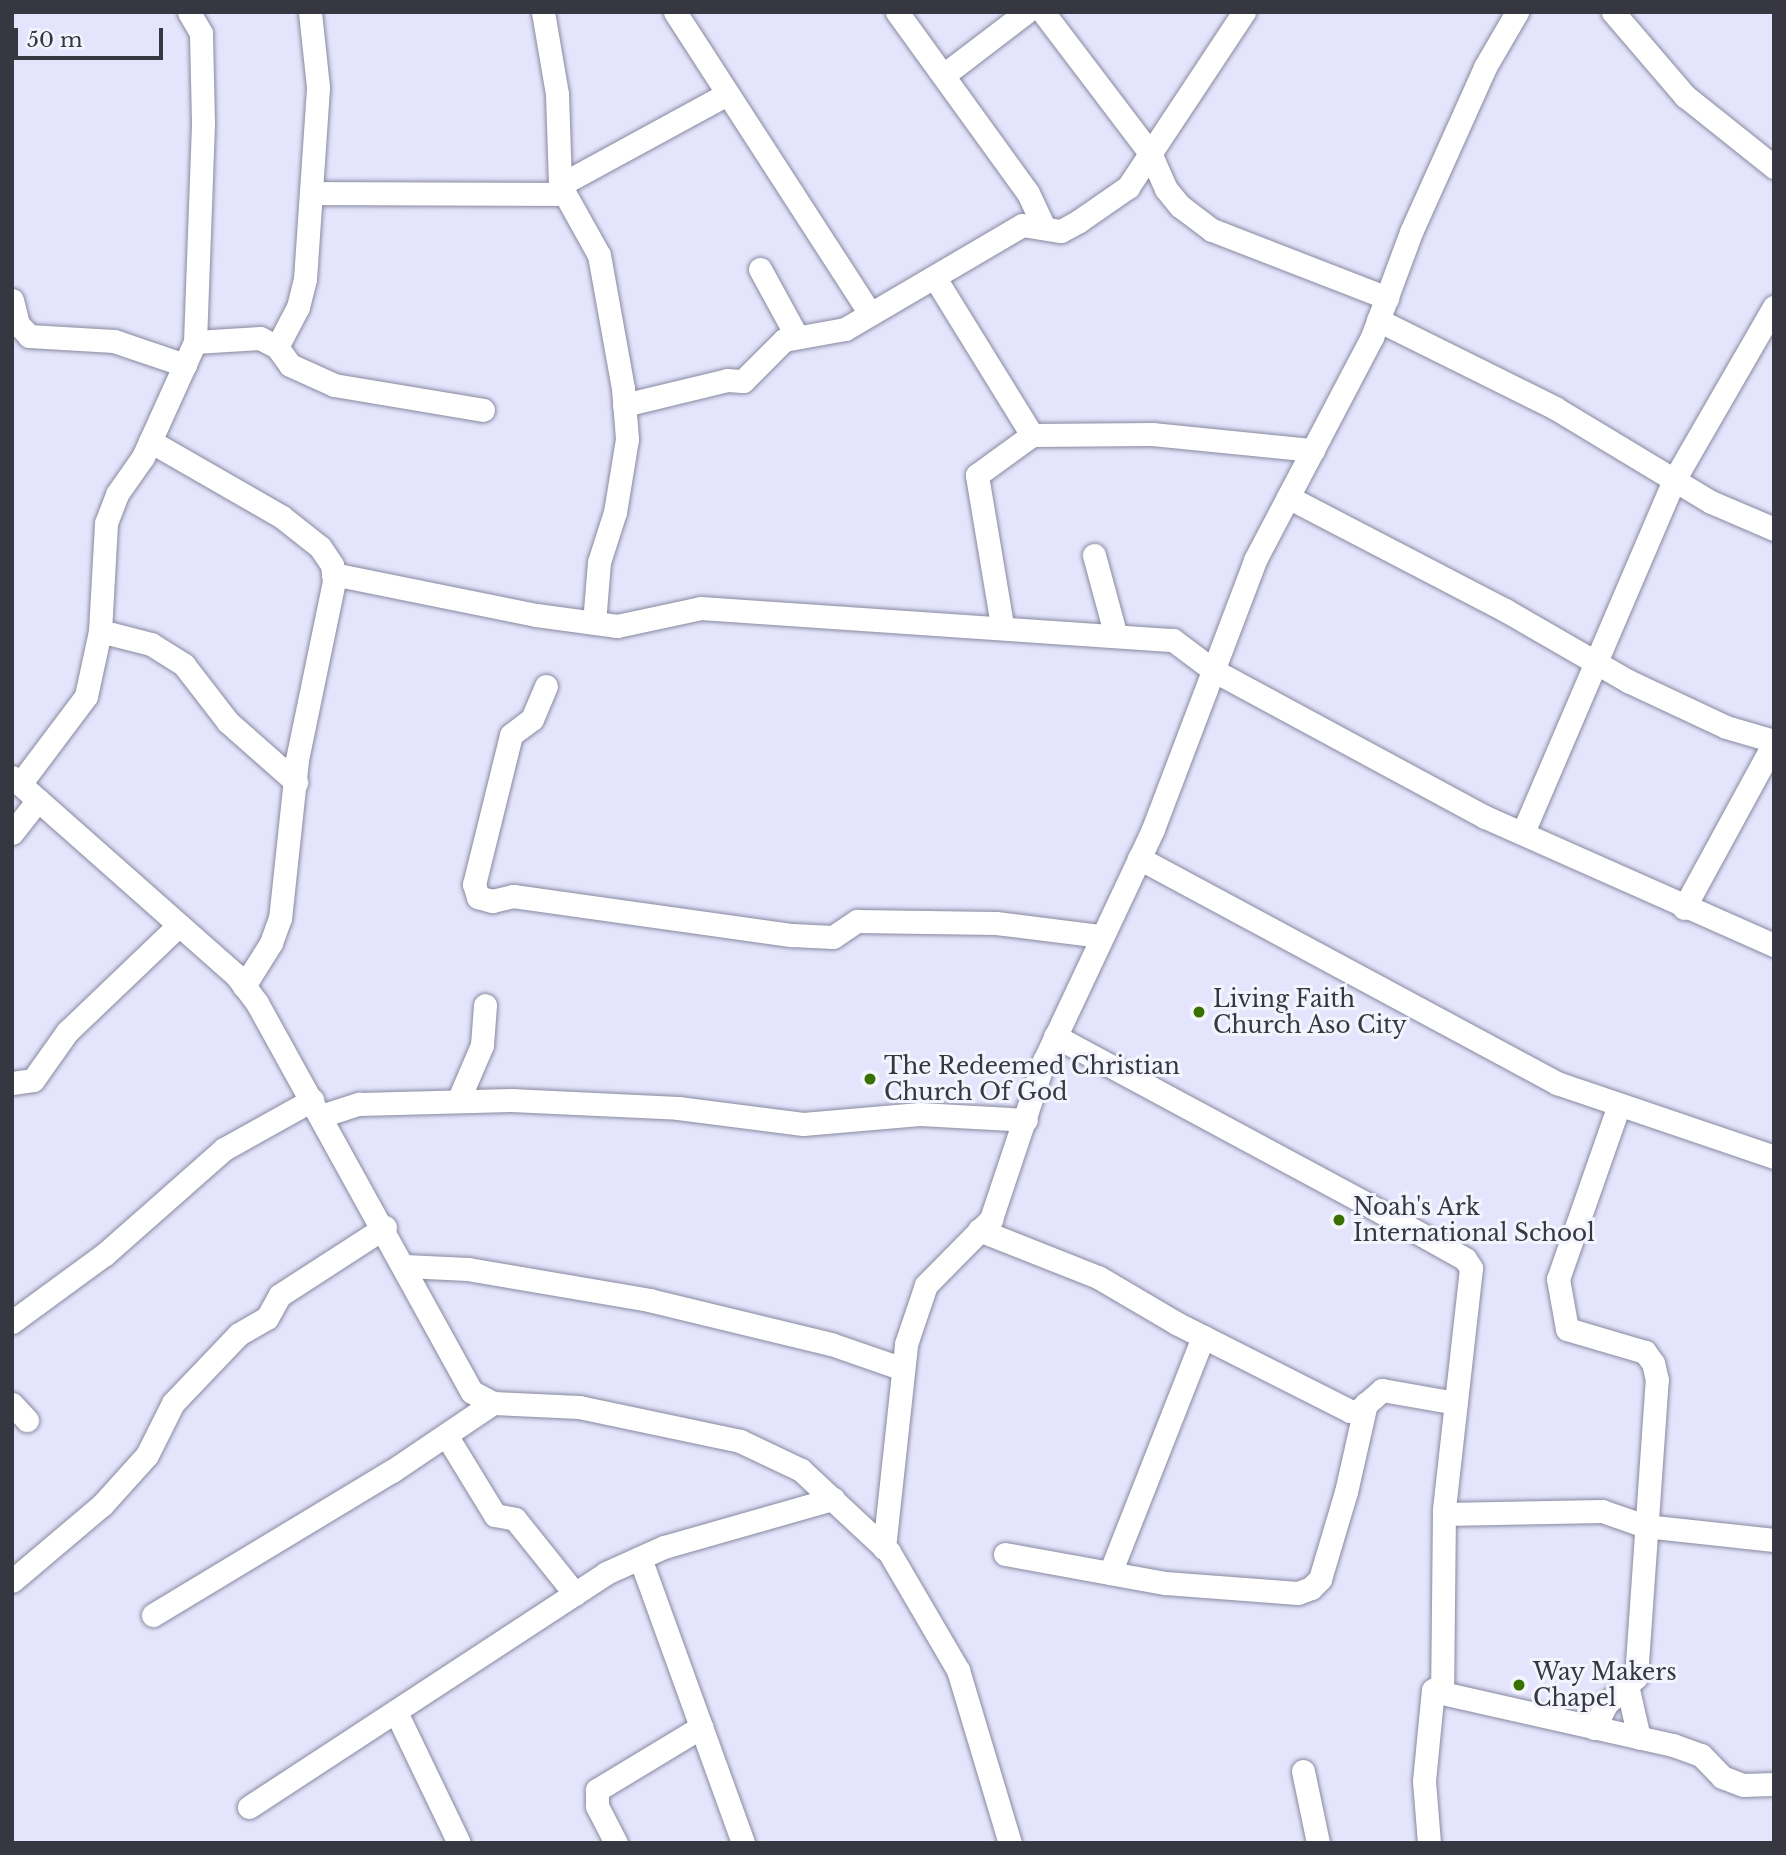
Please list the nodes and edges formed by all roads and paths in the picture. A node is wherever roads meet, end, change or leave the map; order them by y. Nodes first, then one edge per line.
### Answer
1 (189, 12) edge
2 (310, 12) edge
3 (543, 12) edge
4 (675, 12) edge
5 (897, 12) edge
6 (1026, 12) edge
7 (1043, 12) edge
8 (1244, 12) edge
9 (1517, 12) edge
10 (1613, 12) edge
11 (945, 75) junction
12 (727, 94) junction
13 (1150, 153) junction
14 (1774, 167) edge
15 (1128, 187) junction
16 (1166, 189) junction
17 (561, 190) junction
18 (311, 193) junction
19 (1044, 228) junction
20 (760, 269) dead end
21 (935, 278) junction
22 (1387, 298) junction
23 (12, 300) edge
24 (1774, 307) edge
25 (870, 314) junction
26 (1378, 320) junction
27 (796, 335) junction
28 (195, 342) junction
29 (277, 347) junction
30 (186, 365) junction
31 (624, 405) junction
32 (483, 410) dead end
33 (1032, 435) junction
34 (150, 441) junction
35 (1313, 450) junction
36 (1674, 480) junction
37 (1288, 496) junction
38 (1774, 528) edge
39 (1094, 555) dead end
40 (333, 574) junction
41 (594, 623) junction
42 (1002, 625) junction
43 (100, 631) junction
44 (1115, 633) junction
45 (1597, 663) junction
46 (1213, 670) junction
47 (546, 686) dead end
48 (1774, 742) edge
49 (16, 781) edge
50 (296, 782) junction
51 (38, 800) junction
52 (1524, 830) junction
53 (12, 832) edge
54 (1139, 858) junction
55 (1684, 908) junction
56 (179, 925) junction
57 (1101, 936) junction
58 (1774, 944) edge
59 (244, 986) junction
60 (485, 1005) dead end
61 (1055, 1036) junction
62 (12, 1083) edge
63 (458, 1101) junction
64 (1619, 1105) junction
65 (316, 1108) junction
66 (1026, 1121) junction
67 (1774, 1157) edge
68 (384, 1227) junction
69 (979, 1230) junction
70 (405, 1266) junction
71 (12, 1322) edge
72 (1203, 1337) junction
73 (903, 1370) junction
74 (493, 1402) junction
75 (1366, 1402) junction
76 (1456, 1402) junction
77 (446, 1435) junction
78 (833, 1499) junction
79 (1444, 1514) junction
80 (1645, 1526) junction
81 (1774, 1540) edge
82 (884, 1548) junction
83 (1005, 1554) dead end
84 (640, 1558) junction
85 (1111, 1573) junction
86 (12, 1581) edge
87 (575, 1594) junction
88 (153, 1615) dead end
89 (1627, 1685) junction
90 (1440, 1686) junction
91 (396, 1712) junction
92 (701, 1727) junction
93 (1594, 1728) junction
94 (1639, 1738) junction
95 (1303, 1771) dead end
96 (1774, 1784) edge
97 (249, 1807) dead end
98 (459, 1843) edge
99 (616, 1843) edge
100 (743, 1843) edge
101 (1010, 1843) edge
102 (1318, 1843) edge
103 (1429, 1843) edge

1 - 28 street
2 - 18 street
3 - 17 street
4 - 12 street
5 - 11 street
6 - 11 street
7 - 13 street
8 - 13 street
9 - 22 street
10 - 14 street
11 - 19 street
12 - 17 street
12 - 25 street
13 - 15 street
13 - 16 street
15 - 16 street
15 - 19 street
16 - 22 street
17 - 18 street
17 - 31 street
18 - 29 street
19 - 21 street
20 - 27 street
21 - 25 street
21 - 33 street
22 - 26 street
23 - 30 street
24 - 36 street
25 - 27 street
26 - 35 street
26 - 36 street
27 - 31 street
28 - 29 street
28 - 30 street
29 - 32 street
30 - 34 street
31 - 41 street
33 - 35 street
33 - 42 street
34 - 40 street
34 - 43 street
35 - 37 street
36 - 38 street
36 - 45 street
37 - 45 street
37 - 46 street
39 - 44 street
40 - 41 street
40 - 50 street
41 - 42 street
42 - 44 street
43 - 49 street
43 - 50 street
44 - 46 street
45 - 48 street
45 - 52 street
46 - 52 street
46 - 54 street
47 - 57 street
48 - 55 street
49 - 51 street
50 - 59 street
51 - 53 street
51 - 56 street
52 - 55 street
54 - 57 street
54 - 64 street
55 - 58 street
56 - 59 street
56 - 62 street
57 - 61 street
59 - 65 street
60 - 63 street
61 - 66 street
61 - 76 street
63 - 65 street
63 - 66 street
64 - 67 street
64 - 80 street
65 - 68 street
65 - 71 street
66 - 69 street
68 - 70 street
68 - 86 street
69 - 72 street
69 - 73 street
70 - 73 street
70 - 74 street
72 - 75 street
72 - 85 street
73 - 82 street
74 - 77 street
74 - 78 street
75 - 76 street
75 - 85 street
76 - 79 street
77 - 87 street
77 - 88 street
78 - 82 street
78 - 84 street
79 - 80 street
79 - 90 street
80 - 81 street
80 - 89 street
82 - 101 street
83 - 85 street
84 - 87 street
84 - 92 street
87 - 91 street
89 - 93 street
89 - 94 street
90 - 93 street
90 - 103 street
91 - 97 street
91 - 98 street
92 - 99 street
92 - 100 street
93 - 94 street
94 - 96 street
95 - 102 street

